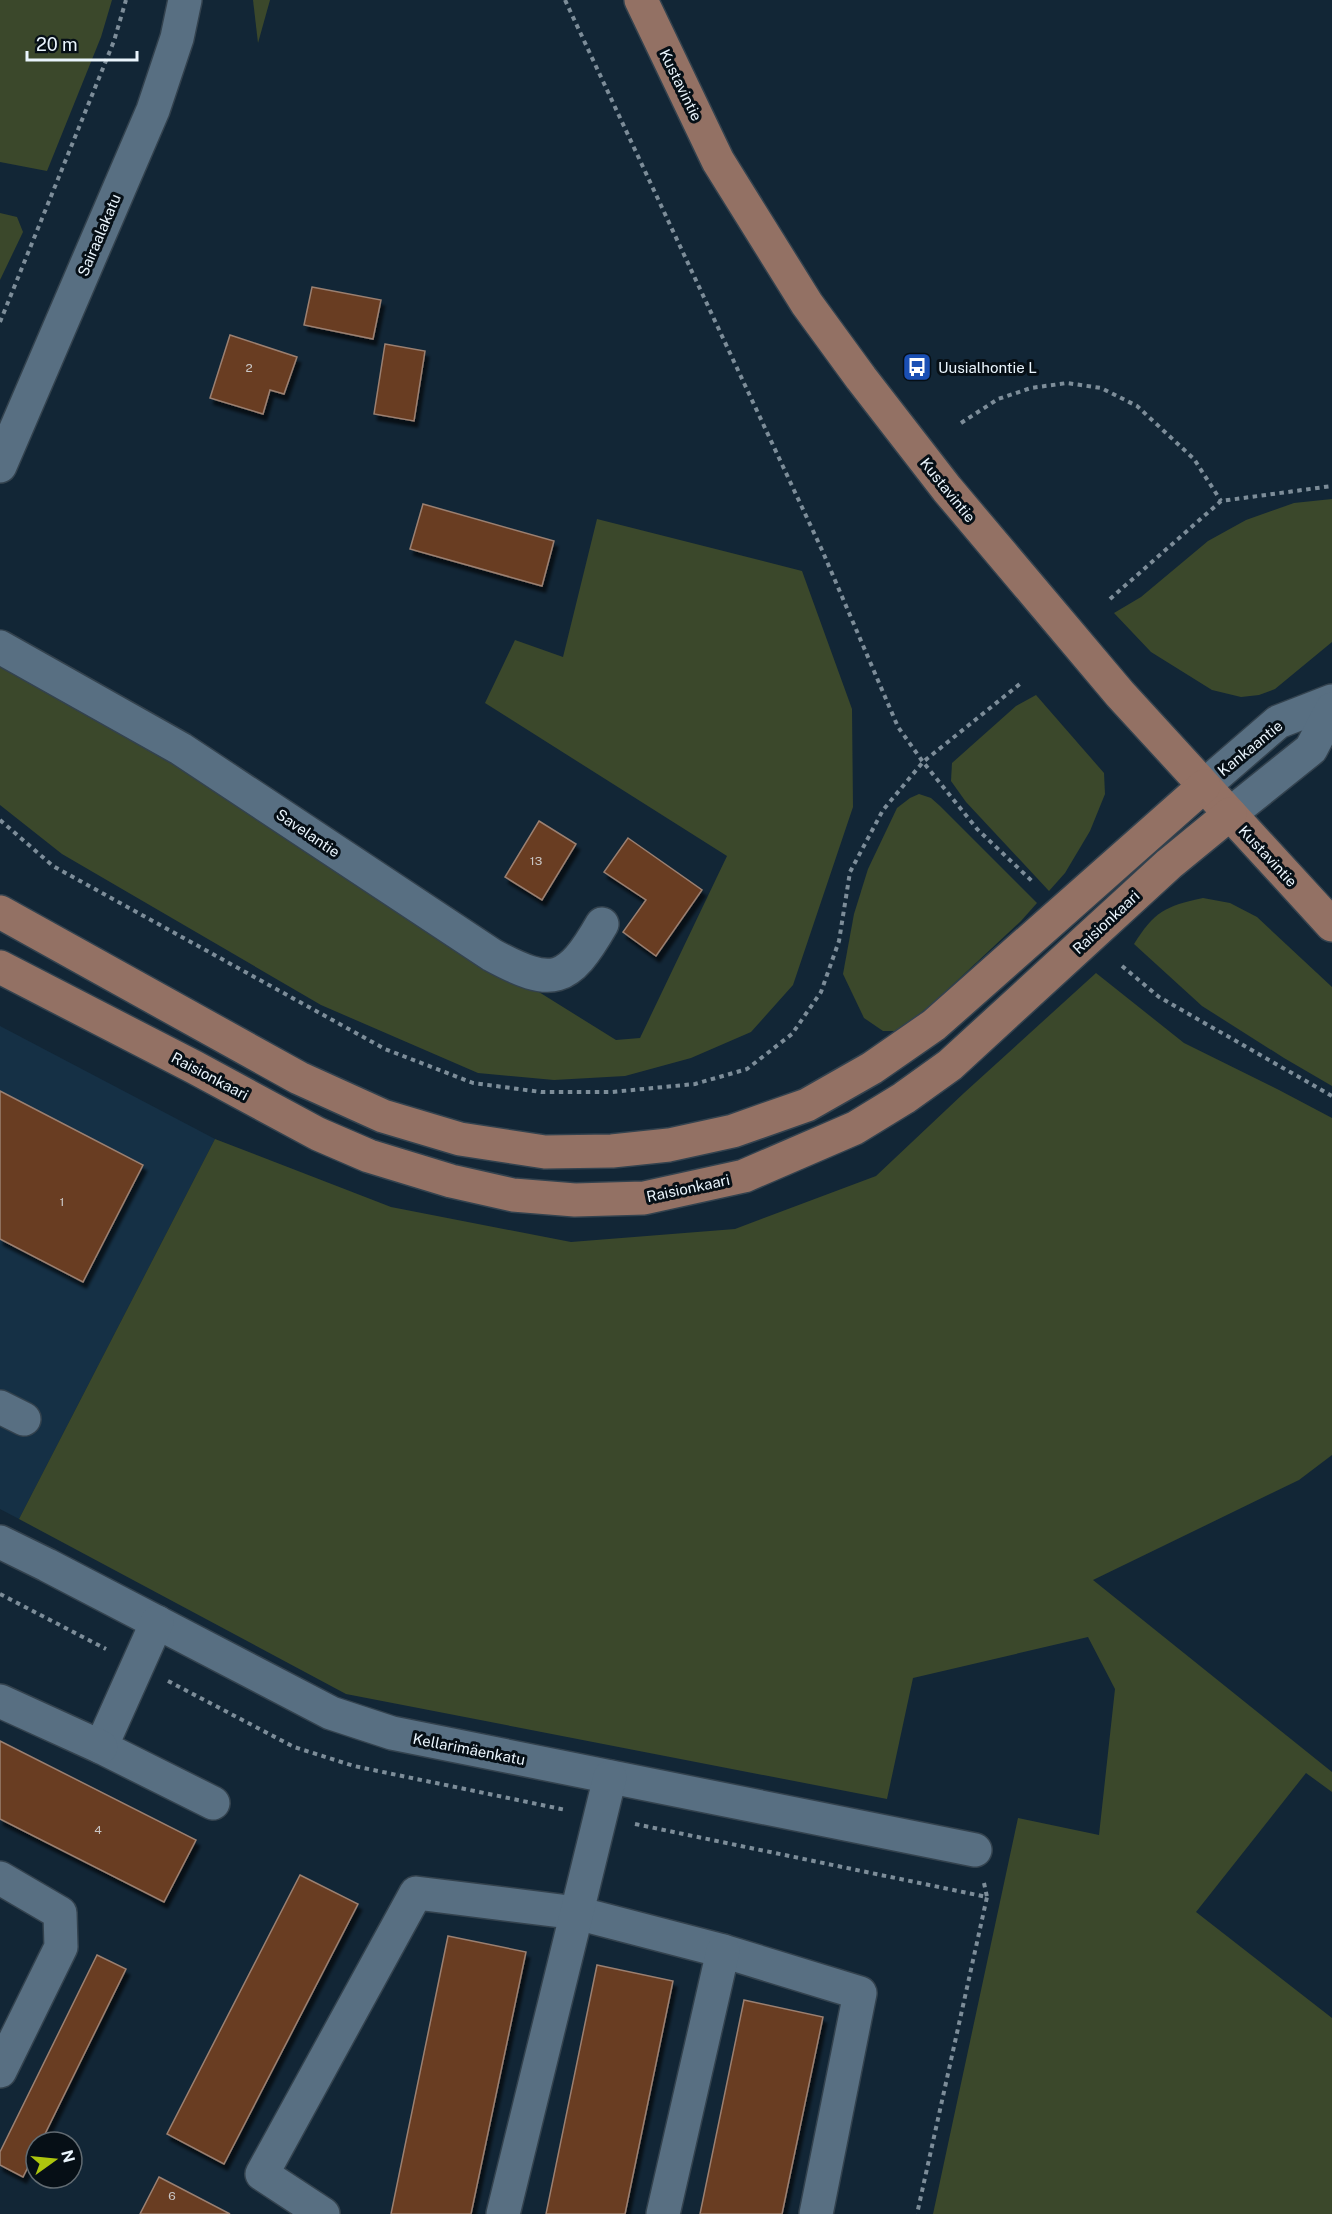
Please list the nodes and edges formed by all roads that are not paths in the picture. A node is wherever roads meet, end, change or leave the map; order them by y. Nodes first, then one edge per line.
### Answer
1 (185, 0) edge
2 (641, 0) edge
3 (0, 466) edge
4 (0, 647) edge
5 (1332, 701) edge
6 (1332, 709) edge
7 (1204, 786) junction
8 (1230, 814) junction
9 (0, 912) edge
10 (602, 924) dead end
11 (1332, 925) edge
12 (0, 967) edge
13 (0, 1542) edge
14 (157, 1622) junction
15 (0, 1701) edge
16 (101, 1747) junction
17 (610, 1777) junction
18 (213, 1803) dead end
19 (975, 1850) dead end
20 (0, 1878) edge
21 (577, 1913) junction
22 (723, 1951) junction
23 (0, 2071) edge
24 (323, 2214) edge
25 (503, 2214) edge
26 (663, 2214) edge
27 (816, 2214) edge

1 - 3 street, Sairaalakatu
2 - 7 main road, Kustavintie
4 - 10 street, Savelantie
5 - 7 street, Kankaantie
6 - 8 street
7 - 8 main road, Kustavintie
7 - 9 main road
8 - 11 main road, Kustavintie
8 - 12 main road, Raisionkaari
13 - 14 street, Kellarimäenkatu
14 - 16 street
14 - 17 street, Kellarimäenkatu
15 - 16 street
16 - 18 street
17 - 19 street, Kellarimäenkatu
17 - 21 street
20 - 23 street
21 - 22 street
21 - 24 street
21 - 25 street
22 - 26 street
22 - 27 street

